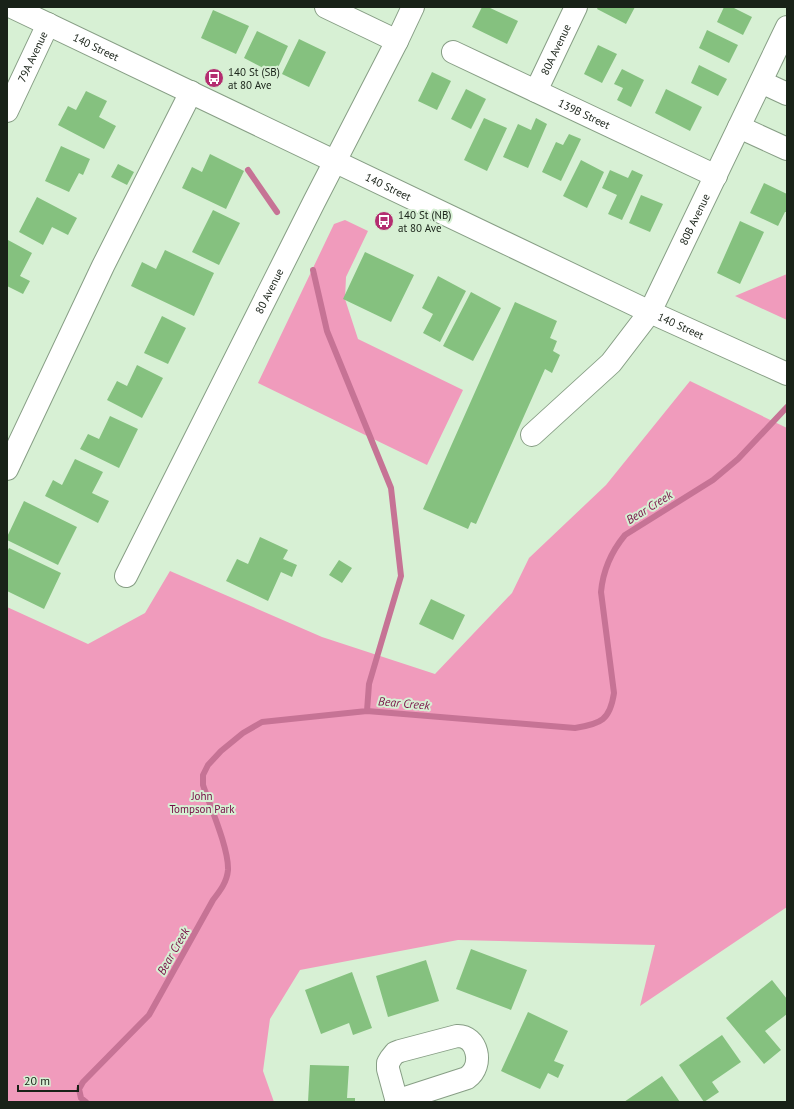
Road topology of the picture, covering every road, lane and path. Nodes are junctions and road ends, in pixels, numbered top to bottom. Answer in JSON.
{"nodes":[{"id":1,"x":12,"y":7,"type":"edge"},
{"id":2,"x":326,"y":7,"type":"edge"},
{"id":3,"x":413,"y":7,"type":"edge"},
{"id":4,"x":576,"y":7,"type":"edge"},
{"id":5,"x":48,"y":24,"type":"junction"},
{"id":6,"x":787,"y":27,"type":"edge"},
{"id":7,"x":397,"y":41,"type":"junction"},
{"id":8,"x":453,"y":52,"type":"dead end"},
{"id":9,"x":761,"y":82,"type":"junction"},
{"id":10,"x":536,"y":91,"type":"junction"},
{"id":11,"x":190,"y":92,"type":"junction"},
{"id":12,"x":787,"y":94,"type":"edge"},
{"id":13,"x":7,"y":110,"type":"edge"},
{"id":14,"x":739,"y":127,"type":"junction"},
{"id":15,"x":787,"y":149,"type":"edge"},
{"id":16,"x":335,"y":161,"type":"junction"},
{"id":17,"x":716,"y":176,"type":"junction"},
{"id":18,"x":650,"y":312,"type":"junction"},
{"id":19,"x":782,"y":372,"type":"edge"},
{"id":20,"x":532,"y":434,"type":"dead end"},
{"id":21,"x":7,"y":469,"type":"edge"},
{"id":22,"x":126,"y":576,"type":"dead end"}],
"edges":[{"from":1,"to":5,"type":"street","name":"140 Street"},
{"from":2,"to":7,"type":"street"},
{"from":3,"to":7,"type":"street","name":"80 Avenue"},
{"from":4,"to":10,"type":"street","name":"80A Avenue"},
{"from":5,"to":11,"type":"street","name":"140 Street"},
{"from":5,"to":13,"type":"street","name":"79A Avenue"},
{"from":6,"to":9,"type":"street","name":"80B Avenue"},
{"from":7,"to":16,"type":"street","name":"80 Avenue"},
{"from":8,"to":10,"type":"street","name":"139B Street"},
{"from":9,"to":12,"type":"street"},
{"from":9,"to":14,"type":"street","name":"80B Avenue"},
{"from":10,"to":17,"type":"street","name":"139B Street"},
{"from":11,"to":16,"type":"street","name":"140 Street"},
{"from":11,"to":21,"type":"street"},
{"from":14,"to":15,"type":"street"},
{"from":14,"to":17,"type":"street","name":"80B Avenue"},
{"from":16,"to":18,"type":"street","name":"140 Street"},
{"from":16,"to":22,"type":"street","name":"80 Avenue"},
{"from":17,"to":18,"type":"street","name":"80B Avenue"},
{"from":18,"to":19,"type":"street","name":"140 Street"},
{"from":18,"to":20,"type":"street","name":"80B Avenue"}]}
